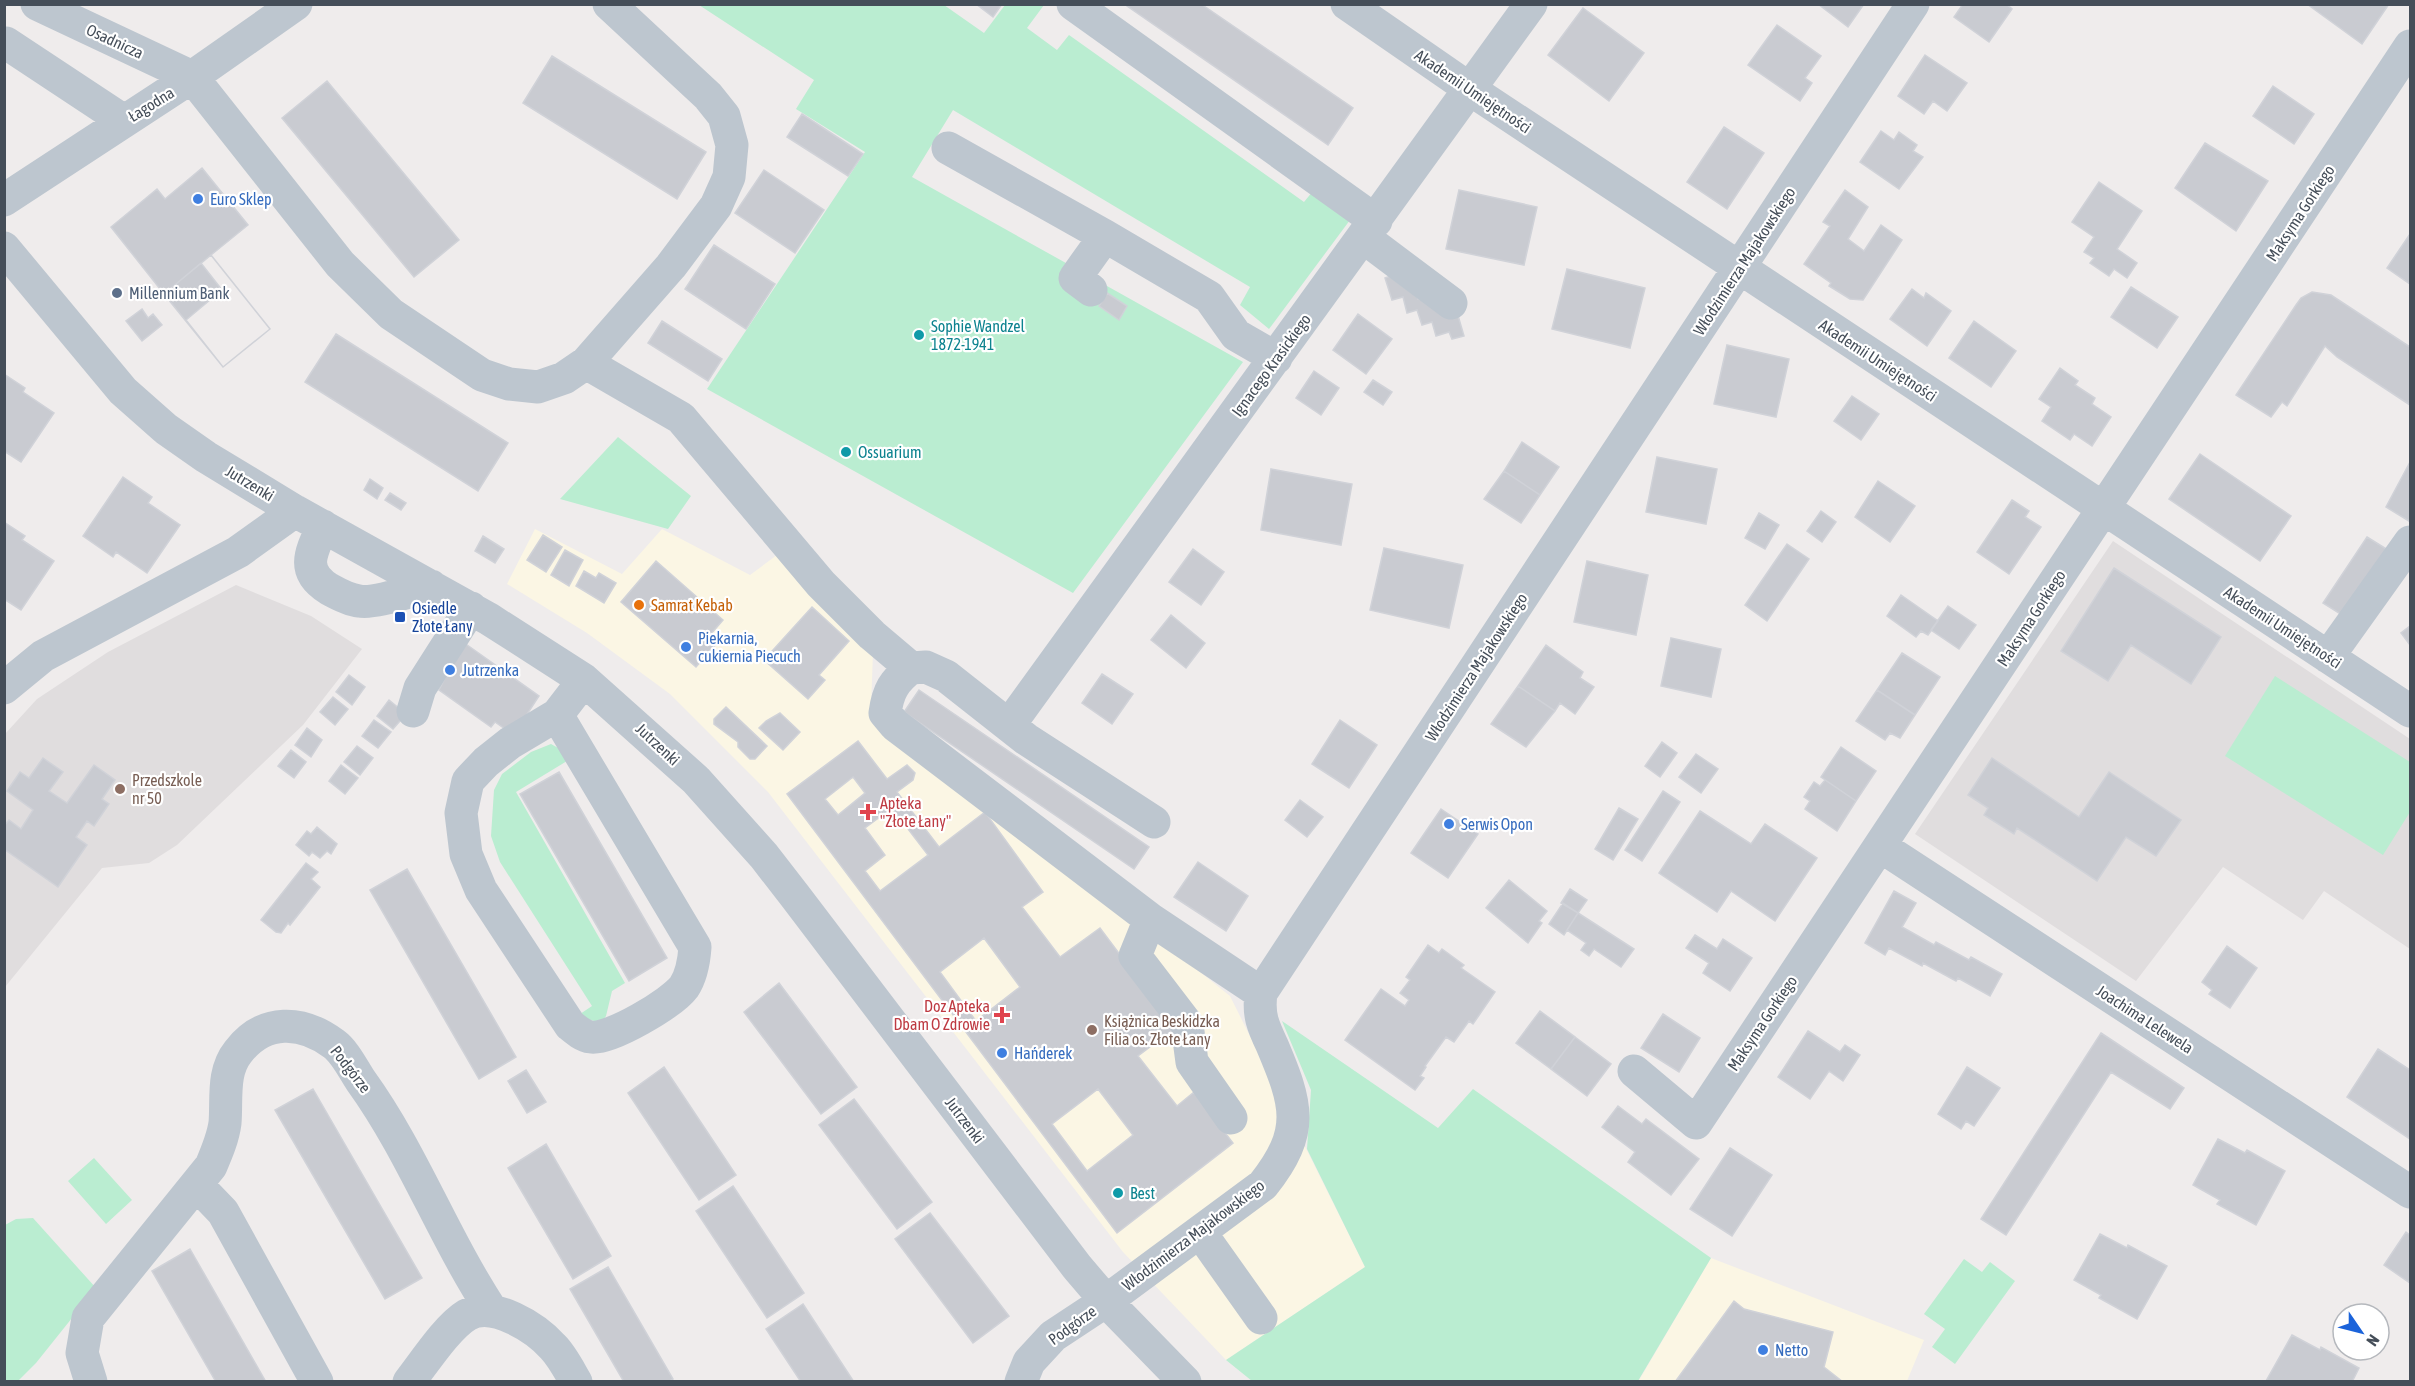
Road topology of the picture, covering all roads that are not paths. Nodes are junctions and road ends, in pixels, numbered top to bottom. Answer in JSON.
{"nodes":[{"id":1,"x":37,"y":4,"type":"edge"},
{"id":2,"x":296,"y":4,"type":"edge"},
{"id":3,"x":609,"y":4,"type":"edge"},
{"id":4,"x":1073,"y":4,"type":"edge"},
{"id":5,"x":1347,"y":4,"type":"edge"},
{"id":6,"x":1531,"y":4,"type":"edge"},
{"id":7,"x":1913,"y":4,"type":"edge"},
{"id":8,"x":6,"y":43,"type":"dead end"},
{"id":9,"x":2410,"y":46,"type":"edge"},
{"id":10,"x":192,"y":77,"type":"junction"},
{"id":11,"x":1469,"y":89,"type":"junction"},
{"id":12,"x":124,"y":121,"type":"junction"},
{"id":13,"x":948,"y":148,"type":"dead end"},
{"id":14,"x":4,"y":200,"type":"edge"},
{"id":15,"x":1370,"y":229,"type":"junction"},
{"id":16,"x":1105,"y":236,"type":"junction"},
{"id":17,"x":4,"y":248,"type":"edge"},
{"id":18,"x":1739,"y":268,"type":"junction"},
{"id":19,"x":1091,"y":290,"type":"dead end"},
{"id":20,"x":1451,"y":303,"type":"dead end"},
{"id":21,"x":1276,"y":358,"type":"junction"},
{"id":22,"x":586,"y":363,"type":"junction"},
{"id":23,"x":2103,"y":508,"type":"junction"},
{"id":24,"x":309,"y":519,"type":"junction"},
{"id":25,"x":2410,"y":542,"type":"edge"},
{"id":26,"x":431,"y":586,"type":"junction"},
{"id":27,"x":471,"y":608,"type":"junction"},
{"id":28,"x":2328,"y":657,"type":"junction"},
{"id":29,"x":911,"y":668,"type":"junction"},
{"id":30,"x":584,"y":680,"type":"junction"},
{"id":31,"x":4,"y":688,"type":"edge"},
{"id":32,"x":413,"y":711,"type":"dead end"},
{"id":33,"x":2410,"y":711,"type":"edge"},
{"id":34,"x":556,"y":715,"type":"junction"},
{"id":35,"x":1010,"y":724,"type":"junction"},
{"id":36,"x":1154,"y":822,"type":"dead end"},
{"id":37,"x":1880,"y":846,"type":"junction"},
{"id":38,"x":1150,"y":920,"type":"junction"},
{"id":39,"x":1261,"y":993,"type":"junction"},
{"id":40,"x":1634,"y":1071,"type":"dead end"},
{"id":41,"x":1231,"y":1118,"type":"dead end"},
{"id":42,"x":197,"y":1185,"type":"junction"},
{"id":43,"x":2410,"y":1192,"type":"edge"},
{"id":44,"x":1200,"y":1232,"type":"junction"},
{"id":45,"x":1106,"y":1301,"type":"junction"},
{"id":46,"x":492,"y":1311,"type":"junction"},
{"id":47,"x":1261,"y":1318,"type":"dead end"},
{"id":48,"x":91,"y":1382,"type":"edge"},
{"id":49,"x":317,"y":1382,"type":"edge"},
{"id":50,"x":409,"y":1382,"type":"edge"},
{"id":51,"x":576,"y":1382,"type":"edge"},
{"id":52,"x":1021,"y":1382,"type":"edge"},
{"id":53,"x":1185,"y":1382,"type":"edge"}],
"edges":[{"from":1,"to":10,"type":"street","name":"Osadnicza"},
{"from":2,"to":10,"type":"street","name":"Łagodna"},
{"from":3,"to":22,"type":"street"},
{"from":4,"to":15,"type":"street"},
{"from":5,"to":11,"type":"street","name":"Akademii Umiejętności"},
{"from":6,"to":11,"type":"street","name":"Ignacego Krasickiego"},
{"from":7,"to":18,"type":"street","name":"Włodzimierza Majakowskiego"},
{"from":8,"to":12,"type":"street"},
{"from":9,"to":23,"type":"street","name":"Maksyma Gorkiego"},
{"from":10,"to":12,"type":"street","name":"Łagodna"},
{"from":10,"to":22,"type":"street"},
{"from":11,"to":15,"type":"street","name":"Ignacego Krasickiego"},
{"from":11,"to":18,"type":"street","name":"Akademii Umiejętności"},
{"from":12,"to":14,"type":"street","name":"Łagodna"},
{"from":13,"to":16,"type":"street"},
{"from":15,"to":20,"type":"street"},
{"from":15,"to":21,"type":"street","name":"Ignacego Krasickiego"},
{"from":16,"to":19,"type":"street"},
{"from":16,"to":21,"type":"street"},
{"from":17,"to":24,"type":"street","name":"Jutrzenki"},
{"from":18,"to":23,"type":"street","name":"Akademii Umiejętności"},
{"from":18,"to":39,"type":"street","name":"Włodzimierza Majakowskiego"},
{"from":21,"to":35,"type":"street","name":"Ignacego Krasickiego"},
{"from":22,"to":29,"type":"street"},
{"from":23,"to":28,"type":"street","name":"Akademii Umiejętności"},
{"from":23,"to":37,"type":"street","name":"Maksyma Gorkiego"},
{"from":24,"to":26,"type":"street","name":"Jutrzenki"},
{"from":24,"to":26,"type":"street"},
{"from":24,"to":31,"type":"street"},
{"from":25,"to":28,"type":"street"},
{"from":26,"to":27,"type":"street","name":"Jutrzenki"},
{"from":27,"to":30,"type":"street","name":"Jutrzenki"},
{"from":27,"to":32,"type":"street"},
{"from":28,"to":33,"type":"street","name":"Akademii Umiejętności"},
{"from":29,"to":35,"type":"street"},
{"from":29,"to":38,"type":"street"},
{"from":30,"to":34,"type":"street"},
{"from":30,"to":45,"type":"street","name":"Jutrzenki"},
{"from":34,"to":34,"type":"street"},
{"from":35,"to":36,"type":"street"},
{"from":37,"to":40,"type":"street","name":"Maksyma Gorkiego"},
{"from":37,"to":43,"type":"street","name":"Joachima Lelewela"},
{"from":38,"to":39,"type":"street"},
{"from":38,"to":41,"type":"street"},
{"from":39,"to":44,"type":"street","name":"Włodzimierza Majakowskiego"},
{"from":42,"to":46,"type":"street","name":"Podgórze"},
{"from":42,"to":48,"type":"street","name":"Podgórze"},
{"from":42,"to":49,"type":"street"},
{"from":44,"to":45,"type":"street","name":"Włodzimierza Majakowskiego"},
{"from":44,"to":47,"type":"street"},
{"from":45,"to":52,"type":"street","name":"Podgórze"},
{"from":45,"to":53,"type":"street","name":"Jutrzenki"},
{"from":46,"to":50,"type":"street"},
{"from":46,"to":51,"type":"street"}]}
